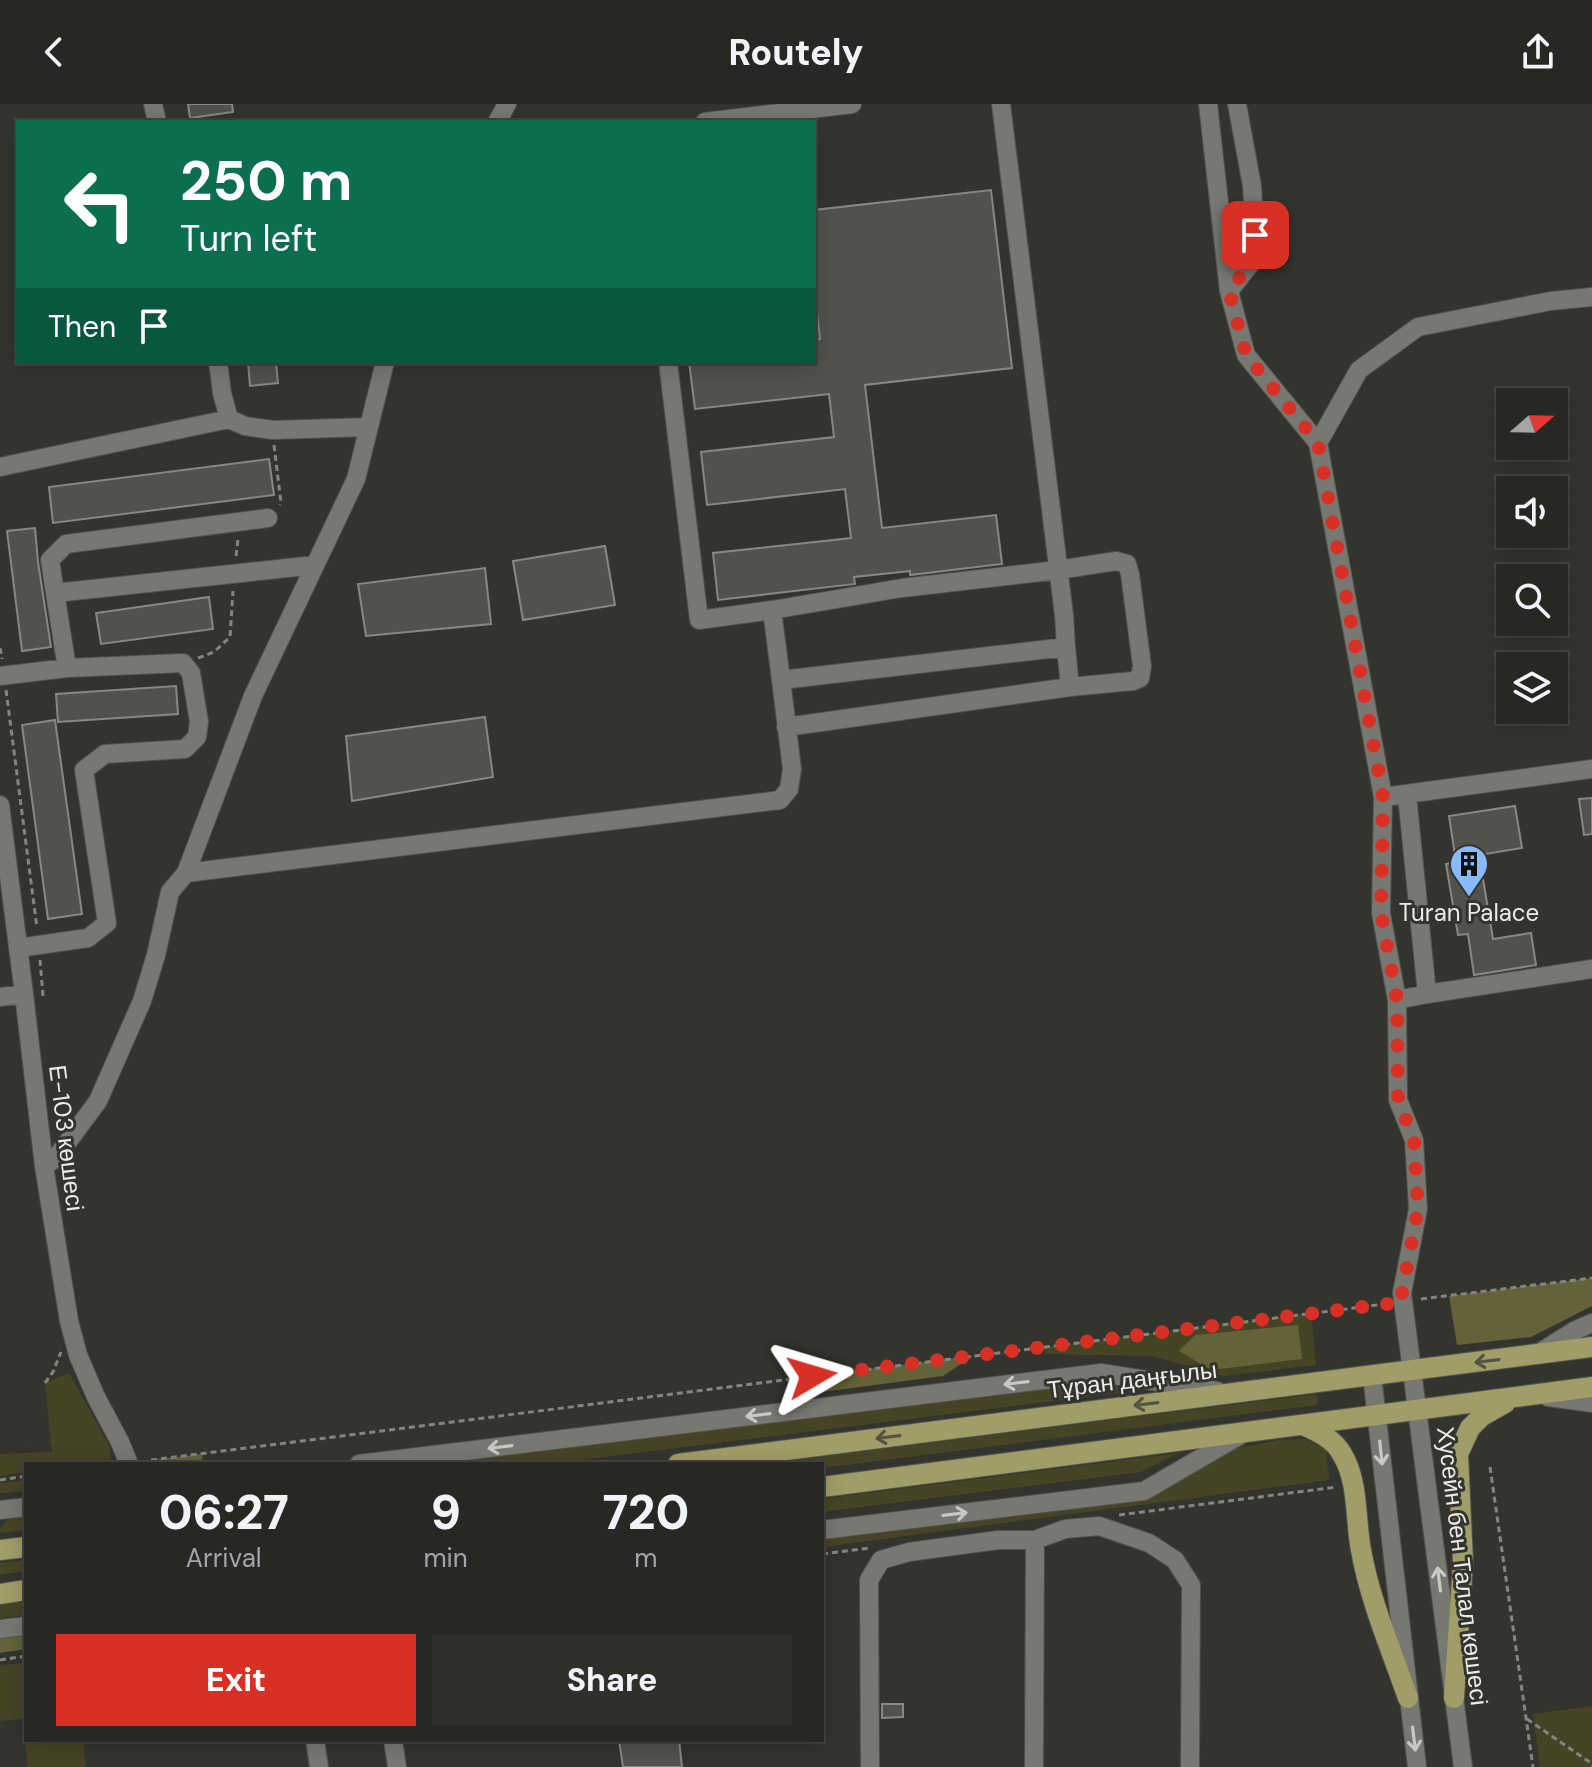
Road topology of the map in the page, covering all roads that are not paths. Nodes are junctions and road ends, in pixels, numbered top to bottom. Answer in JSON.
{"nodes":[{"id":1,"x":852,"y":104,"type":"edge"},
{"id":2,"x":1001,"y":104,"type":"edge"},
{"id":3,"x":1208,"y":104,"type":"edge"},
{"id":4,"x":1237,"y":104,"type":"edge"},
{"id":5,"x":721,"y":120,"type":"edge"},
{"id":6,"x":1229,"y":291,"type":"junction"},
{"id":7,"x":1592,"y":297,"type":"edge"},
{"id":8,"x":218,"y":364,"type":"edge"},
{"id":9,"x":385,"y":364,"type":"edge"},
{"id":10,"x":668,"y":364,"type":"edge"},
{"id":11,"x":229,"y":419,"type":"junction"},
{"id":12,"x":369,"y":427,"type":"junction"},
{"id":13,"x":1318,"y":443,"type":"junction"},
{"id":14,"x":0,"y":467,"type":"edge"},
{"id":15,"x":268,"y":518,"type":"road end"},
{"id":16,"x":315,"y":565,"type":"junction"},
{"id":17,"x":1058,"y":570,"type":"junction"},
{"id":18,"x":55,"y":593,"type":"junction"},
{"id":19,"x":772,"y":610,"type":"junction"},
{"id":20,"x":1066,"y":647,"type":"junction"},
{"id":21,"x":67,"y":668,"type":"junction"},
{"id":22,"x":0,"y":676,"type":"edge"},
{"id":23,"x":781,"y":680,"type":"junction"},
{"id":24,"x":1070,"y":687,"type":"junction"},
{"id":25,"x":786,"y":727,"type":"junction"},
{"id":26,"x":1592,"y":769,"type":"edge"},
{"id":27,"x":1407,"y":795,"type":"junction"},
{"id":28,"x":1383,"y":797,"type":"junction"},
{"id":29,"x":0,"y":805,"type":"edge"},
{"id":30,"x":186,"y":873,"type":"junction"},
{"id":31,"x":18,"y":948,"type":"junction"},
{"id":32,"x":1592,"y":969,"type":"edge"},
{"id":33,"x":24,"y":994,"type":"junction"},
{"id":34,"x":1427,"y":994,"type":"junction"},
{"id":35,"x":0,"y":997,"type":"edge"},
{"id":36,"x":1397,"y":1000,"type":"junction"},
{"id":37,"x":44,"y":1166,"type":"junction"},
{"id":38,"x":1592,"y":1323,"type":"edge"},
{"id":39,"x":1592,"y":1347,"type":"edge"},
{"id":40,"x":1537,"y":1354,"type":"junction"},
{"id":41,"x":1413,"y":1370,"type":"junction"},
{"id":42,"x":1372,"y":1375,"type":"junction"},
{"id":43,"x":1592,"y":1387,"type":"edge"},
{"id":44,"x":1232,"y":1393,"type":"junction"},
{"id":45,"x":1524,"y":1396,"type":"junction"},
{"id":46,"x":1592,"y":1403,"type":"edge"},
{"id":47,"x":1418,"y":1410,"type":"junction"},
{"id":48,"x":1377,"y":1415,"type":"junction"},
{"id":49,"x":1303,"y":1425,"type":"junction"},
{"id":50,"x":1244,"y":1432,"type":"junction"},
{"id":51,"x":128,"y":1462,"type":"edge"},
{"id":52,"x":375,"y":1462,"type":"edge"},
{"id":53,"x":694,"y":1462,"type":"edge"},
{"id":54,"x":824,"y":1487,"type":"edge"},
{"id":55,"x":13,"y":1509,"type":"edge"},
{"id":56,"x":0,"y":1523,"type":"edge"},
{"id":57,"x":824,"y":1530,"type":"edge"},
{"id":58,"x":1035,"y":1540,"type":"junction"},
{"id":59,"x":24,"y":1547,"type":"edge"},
{"id":60,"x":0,"y":1550,"type":"edge"},
{"id":61,"x":24,"y":1590,"type":"edge"},
{"id":62,"x":0,"y":1594,"type":"edge"},
{"id":63,"x":24,"y":1626,"type":"edge"},
{"id":64,"x":0,"y":1629,"type":"edge"},
{"id":65,"x":1408,"y":1698,"type":"junction"},
{"id":66,"x":1454,"y":1698,"type":"junction"},
{"id":67,"x":315,"y":1742,"type":"edge"},
{"id":68,"x":393,"y":1742,"type":"edge"},
{"id":69,"x":319,"y":1767,"type":"edge"},
{"id":70,"x":397,"y":1767,"type":"edge"},
{"id":71,"x":870,"y":1767,"type":"edge"},
{"id":72,"x":1034,"y":1767,"type":"edge"},
{"id":73,"x":1190,"y":1767,"type":"edge"},
{"id":74,"x":1417,"y":1767,"type":"edge"},
{"id":75,"x":1463,"y":1767,"type":"edge"}],
"edges":[{"from":1,"to":5,"type":"street"},
{"from":2,"to":17,"type":"street"},
{"from":3,"to":6,"type":"street"},
{"from":4,"to":6,"type":"street"},
{"from":6,"to":13,"type":"street"},
{"from":7,"to":13,"type":"street"},
{"from":8,"to":11,"type":"street"},
{"from":9,"to":12,"type":"street"},
{"from":10,"to":19,"type":"street"},
{"from":11,"to":12,"type":"street"},
{"from":11,"to":14,"type":"street"},
{"from":12,"to":16,"type":"street"},
{"from":13,"to":28,"type":"street","name":"Хусейн бен Талал көшесі"},
{"from":15,"to":18,"type":"street"},
{"from":16,"to":18,"type":"street"},
{"from":16,"to":30,"type":"street"},
{"from":17,"to":19,"type":"street"},
{"from":17,"to":20,"type":"street"},
{"from":17,"to":24,"type":"street"},
{"from":18,"to":21,"type":"street"},
{"from":19,"to":23,"type":"street"},
{"from":20,"to":23,"type":"street"},
{"from":20,"to":24,"type":"street"},
{"from":21,"to":22,"type":"street"},
{"from":21,"to":31,"type":"street"},
{"from":23,"to":25,"type":"street"},
{"from":24,"to":25,"type":"street"},
{"from":25,"to":30,"type":"street"},
{"from":26,"to":27,"type":"street"},
{"from":27,"to":28,"type":"street"},
{"from":27,"to":34,"type":"street"},
{"from":28,"to":36,"type":"street","name":"Хусейн бен Талал көшесі"},
{"from":29,"to":31,"type":"street","name":"Е-103 көшесі"},
{"from":30,"to":37,"type":"street"},
{"from":31,"to":33,"type":"street","name":"Е-103 көшесі"},
{"from":32,"to":34,"type":"street"},
{"from":33,"to":35,"type":"street"},
{"from":33,"to":37,"type":"street","name":"Е-103 көшесі"},
{"from":34,"to":36,"type":"street"},
{"from":36,"to":41,"type":"street","name":"Хусейн бен Талал көшесі"},
{"from":37,"to":51,"type":"street","name":"Е-103 көшесі"},
{"from":38,"to":40,"type":"street"},
{"from":39,"to":40,"type":"main road","name":"Тұран даңғылы"},
{"from":40,"to":41,"type":"main road","name":"Тұран даңғылы","one_way":true},
{"from":41,"to":42,"type":"main road","name":"Тұран даңғылы"},
{"from":41,"to":47,"type":"street","name":"Хусейн бен Талал көшесі"},
{"from":42,"to":44,"type":"main road","name":"Тұран даңғылы"},
{"from":42,"to":48,"type":"street"},
{"from":43,"to":45,"type":"main road"},
{"from":44,"to":52,"type":"street","one_way":true},
{"from":44,"to":53,"type":"main road","name":"Тұран даңғылы","one_way":true},
{"from":45,"to":46,"type":"street"},
{"from":45,"to":47,"type":"main road"},
{"from":45,"to":66,"type":"main road"},
{"from":47,"to":48,"type":"main road"},
{"from":66,"to":47,"type":"street","name":"Хусейн бен Талал көшесі","one_way":true},
{"from":48,"to":49,"type":"main road"},
{"from":48,"to":65,"type":"street","one_way":true},
{"from":49,"to":50,"type":"main road"},
{"from":49,"to":65,"type":"main road"},
{"from":50,"to":54,"type":"main road"},
{"from":57,"to":50,"type":"street","one_way":true},
{"from":55,"to":56,"type":"street"},
{"from":58,"to":71,"type":"street"},
{"from":58,"to":72,"type":"street"},
{"from":58,"to":73,"type":"street"},
{"from":59,"to":60,"type":"main road"},
{"from":61,"to":62,"type":"main road"},
{"from":63,"to":64,"type":"street"},
{"from":65,"to":74,"type":"street","one_way":true},
{"from":66,"to":75,"type":"street","name":"Хусейн бен Талал көшесі"},
{"from":67,"to":69,"type":"street"},
{"from":68,"to":70,"type":"street"}]}
